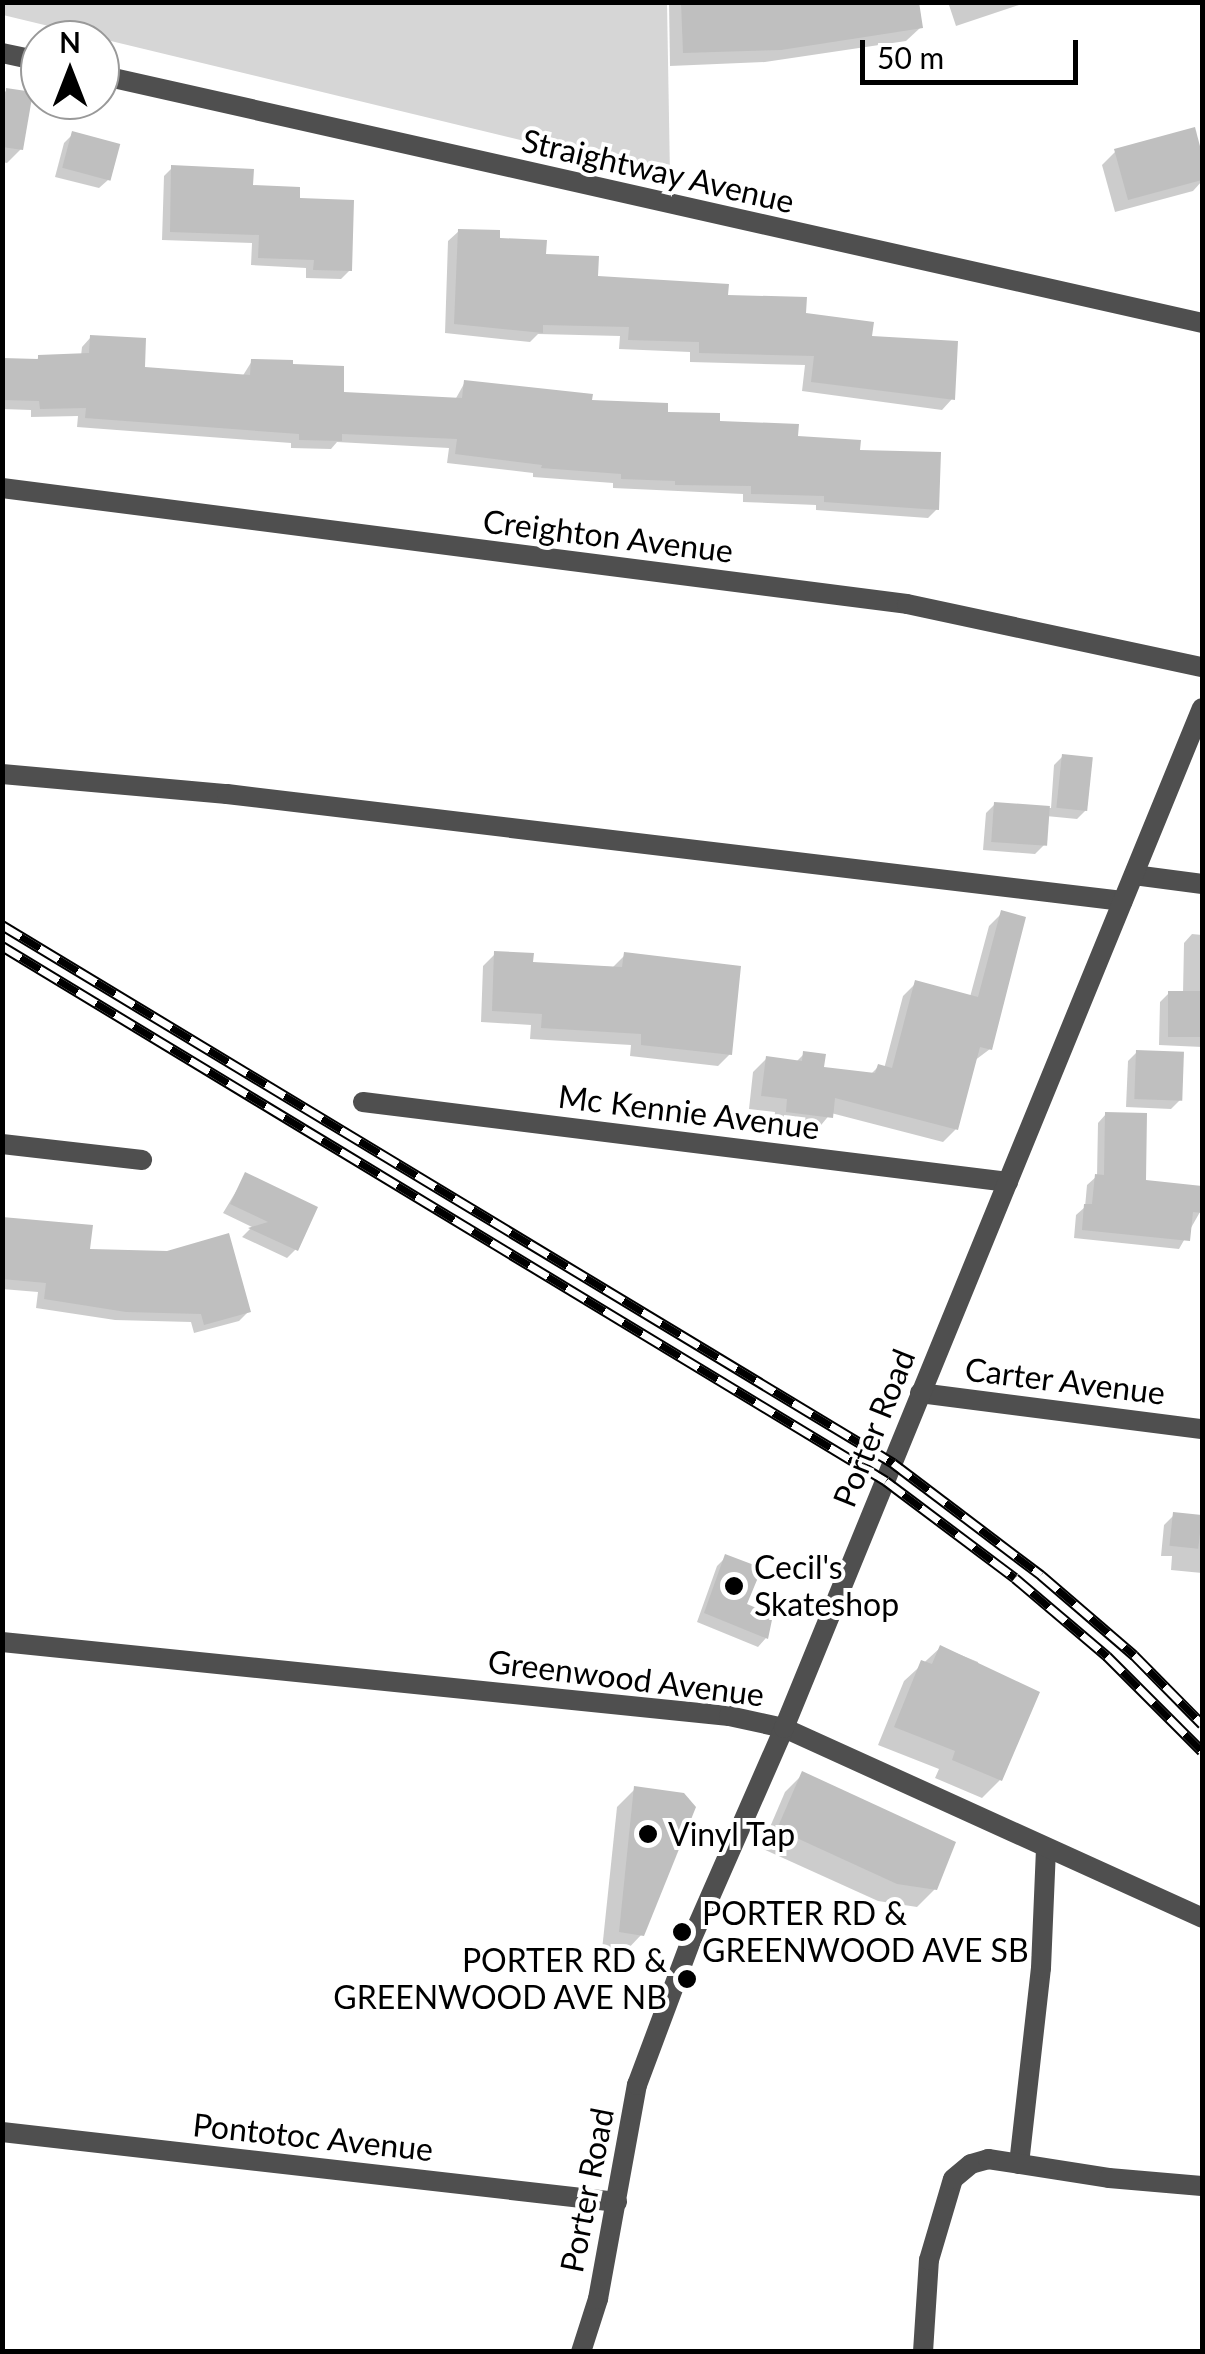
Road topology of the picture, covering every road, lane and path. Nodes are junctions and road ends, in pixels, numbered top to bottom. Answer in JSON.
{"nodes":[{"id":1,"x":120,"y":80,"type":"edge"},
{"id":2,"x":1202,"y":323,"type":"edge"},
{"id":3,"x":2,"y":488,"type":"edge"},
{"id":4,"x":1202,"y":667,"type":"edge"},
{"id":5,"x":1202,"y":708,"type":"edge"},
{"id":6,"x":2,"y":774,"type":"edge"},
{"id":7,"x":1134,"y":875,"type":"junction"},
{"id":8,"x":1202,"y":884,"type":"edge"},
{"id":9,"x":1123,"y":902,"type":"junction"},
{"id":10,"x":363,"y":1102,"type":"dead end"},
{"id":11,"x":2,"y":1144,"type":"edge"},
{"id":12,"x":142,"y":1160,"type":"dead end"},
{"id":13,"x":1008,"y":1182,"type":"junction"},
{"id":14,"x":920,"y":1393,"type":"junction"},
{"id":15,"x":1202,"y":1428,"type":"edge"},
{"id":16,"x":2,"y":1642,"type":"edge"},
{"id":17,"x":784,"y":1728,"type":"junction"},
{"id":18,"x":1046,"y":1850,"type":"junction"},
{"id":19,"x":1202,"y":1918,"type":"edge"},
{"id":20,"x":2,"y":2132,"type":"edge"},
{"id":21,"x":1018,"y":2164,"type":"junction"},
{"id":22,"x":1202,"y":2186,"type":"edge"},
{"id":23,"x":617,"y":2202,"type":"junction"},
{"id":24,"x":580,"y":2352,"type":"edge"},
{"id":25,"x":922,"y":2352,"type":"edge"}],
"edges":[{"from":1,"to":2,"type":"street","name":"Straightway Avenue"},
{"from":3,"to":4,"type":"street","name":"Creighton Avenue"},
{"from":5,"to":7,"type":"street","name":"Porter Road"},
{"from":6,"to":9,"type":"street"},
{"from":7,"to":8,"type":"street"},
{"from":7,"to":9,"type":"street","name":"Porter Road"},
{"from":9,"to":13,"type":"street","name":"Porter Road"},
{"from":10,"to":13,"type":"street","name":"Mc Kennie Avenue"},
{"from":11,"to":12,"type":"street"},
{"from":13,"to":14,"type":"street","name":"Porter Road"},
{"from":14,"to":15,"type":"street","name":"Carter Avenue"},
{"from":14,"to":17,"type":"street","name":"Porter Road"},
{"from":16,"to":17,"type":"street","name":"Greenwood Avenue"},
{"from":17,"to":18,"type":"street","name":"Greenwood Avenue"},
{"from":17,"to":23,"type":"street","name":"Porter Road"},
{"from":18,"to":19,"type":"street","name":"Greenwood Avenue"},
{"from":18,"to":21,"type":"street"},
{"from":20,"to":23,"type":"street","name":"Pontotoc Avenue"},
{"from":21,"to":22,"type":"street"},
{"from":21,"to":25,"type":"street"},
{"from":23,"to":24,"type":"street","name":"Porter Road"}]}
